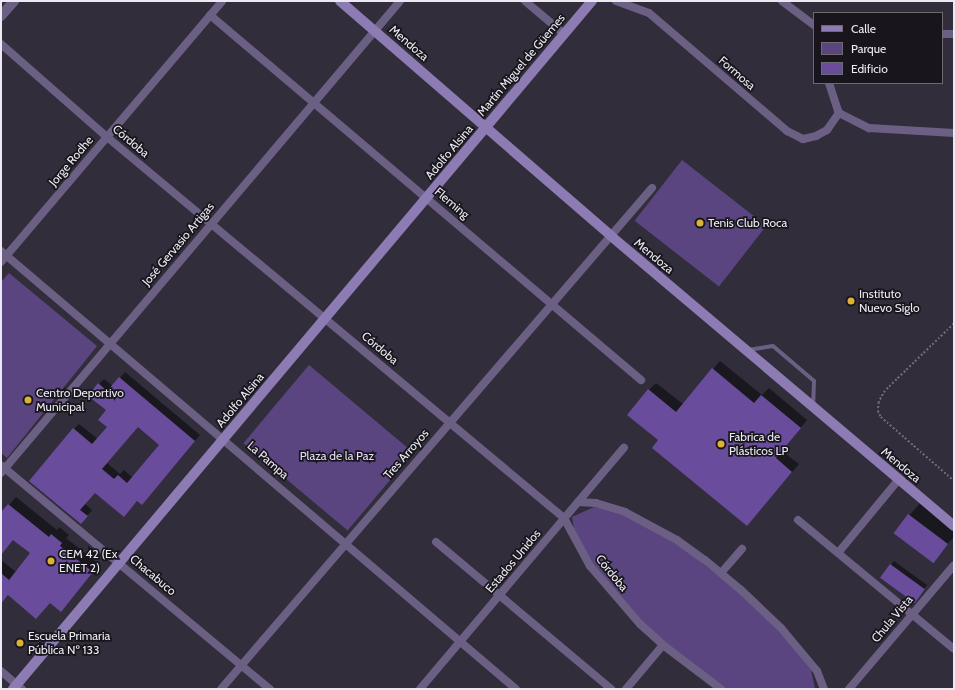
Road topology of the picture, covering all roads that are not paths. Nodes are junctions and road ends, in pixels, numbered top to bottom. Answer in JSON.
{"nodes":[{"id":1,"x":14,"y":1,"type":"edge"},
{"id":2,"x":222,"y":1,"type":"edge"},
{"id":3,"x":340,"y":1,"type":"edge"},
{"id":4,"x":400,"y":1,"type":"edge"},
{"id":5,"x":525,"y":1,"type":"edge"},
{"id":6,"x":592,"y":1,"type":"edge"},
{"id":7,"x":616,"y":1,"type":"edge"},
{"id":8,"x":782,"y":1,"type":"edge"},
{"id":9,"x":210,"y":15,"type":"junction"},
{"id":10,"x":1,"y":16,"type":"edge"},
{"id":11,"x":813,"y":24,"type":"edge"},
{"id":12,"x":375,"y":31,"type":"junction"},
{"id":13,"x":564,"y":34,"type":"junction"},
{"id":14,"x":943,"y":34,"type":"edge"},
{"id":15,"x":954,"y":34,"type":"edge"},
{"id":16,"x":1,"y":44,"type":"edge"},
{"id":17,"x":829,"y":84,"type":"edge"},
{"id":18,"x":313,"y":102,"type":"junction"},
{"id":19,"x":839,"y":113,"type":"junction"},
{"id":20,"x":486,"y":128,"type":"junction"},
{"id":21,"x":954,"y":133,"type":"edge"},
{"id":22,"x":107,"y":137,"type":"junction"},
{"id":23,"x":652,"y":188,"type":"dead end"},
{"id":24,"x":427,"y":198,"type":"junction"},
{"id":25,"x":211,"y":223,"type":"junction"},
{"id":26,"x":611,"y":236,"type":"junction"},
{"id":27,"x":4,"y":253,"type":"edge"},
{"id":28,"x":1,"y":262,"type":"edge"},
{"id":29,"x":552,"y":305,"type":"junction"},
{"id":30,"x":326,"y":318,"type":"junction"},
{"id":31,"x":110,"y":343,"type":"junction"},
{"id":32,"x":746,"y":351,"type":"junction"},
{"id":33,"x":641,"y":380,"type":"dead end"},
{"id":34,"x":813,"y":408,"type":"junction"},
{"id":35,"x":449,"y":422,"type":"junction"},
{"id":36,"x":225,"y":438,"type":"junction"},
{"id":37,"x":624,"y":448,"type":"dead end"},
{"id":38,"x":2,"y":469,"type":"edge"},
{"id":39,"x":899,"y":479,"type":"junction"},
{"id":40,"x":578,"y":502,"type":"junction"},
{"id":41,"x":564,"y":518,"type":"junction"},
{"id":42,"x":798,"y":520,"type":"dead end"},
{"id":43,"x":954,"y":526,"type":"edge"},
{"id":44,"x":346,"y":542,"type":"junction"},
{"id":45,"x":436,"y":542,"type":"dead end"},
{"id":46,"x":742,"y":548,"type":"dead end"},
{"id":47,"x":838,"y":553,"type":"junction"},
{"id":48,"x":119,"y":563,"type":"junction"},
{"id":49,"x":954,"y":565,"type":"edge"},
{"id":50,"x":721,"y":573,"type":"junction"},
{"id":51,"x":499,"y":595,"type":"junction"},
{"id":52,"x":912,"y":614,"type":"junction"},
{"id":53,"x":460,"y":642,"type":"junction"},
{"id":54,"x":663,"y":645,"type":"junction"},
{"id":55,"x":954,"y":649,"type":"edge"},
{"id":56,"x":242,"y":665,"type":"junction"},
{"id":57,"x":1,"y":671,"type":"edge"},
{"id":58,"x":17,"y":688,"type":"edge"},
{"id":59,"x":221,"y":689,"type":"edge"},
{"id":60,"x":270,"y":689,"type":"edge"},
{"id":61,"x":420,"y":689,"type":"edge"},
{"id":62,"x":516,"y":689,"type":"edge"},
{"id":63,"x":611,"y":689,"type":"edge"},
{"id":64,"x":626,"y":689,"type":"edge"},
{"id":65,"x":721,"y":689,"type":"edge"},
{"id":66,"x":824,"y":689,"type":"edge"},
{"id":67,"x":849,"y":689,"type":"edge"}],
"edges":[{"from":1,"to":10,"type":"street"},
{"from":2,"to":9,"type":"street","name":"Jorge Rodhe"},
{"from":3,"to":12,"type":"main road","name":"Mendoza"},
{"from":4,"to":12,"type":"street","name":"José Gervasio Artigas"},
{"from":5,"to":13,"type":"street"},
{"from":6,"to":13,"type":"main road","name":"Martín Miguel de Güemes"},
{"from":7,"to":19,"type":"street","name":"Formosa"},
{"from":8,"to":11,"type":"street"},
{"from":9,"to":18,"type":"street","name":"Fleming"},
{"from":9,"to":22,"type":"street","name":"Jorge Rodhe"},
{"from":12,"to":18,"type":"street","name":"José Gervasio Artigas"},
{"from":12,"to":20,"type":"main road","name":"Mendoza"},
{"from":13,"to":20,"type":"main road","name":"Martín Miguel de Güemes"},
{"from":14,"to":15,"type":"street"},
{"from":16,"to":22,"type":"street","name":"Córdoba"},
{"from":17,"to":19,"type":"street"},
{"from":18,"to":24,"type":"street","name":"Fleming"},
{"from":18,"to":25,"type":"street","name":"José Gervasio Artigas"},
{"from":19,"to":21,"type":"street"},
{"from":20,"to":24,"type":"main road","name":"Adolfo Alsina"},
{"from":20,"to":26,"type":"main road","name":"Mendoza"},
{"from":22,"to":25,"type":"street","name":"Córdoba"},
{"from":22,"to":27,"type":"street","name":"Jorge Rodhe"},
{"from":23,"to":26,"type":"street","name":"Tres Arroyos"},
{"from":24,"to":29,"type":"street","name":"Fleming"},
{"from":24,"to":30,"type":"main road","name":"Adolfo Alsina"},
{"from":25,"to":30,"type":"street","name":"Córdoba"},
{"from":25,"to":31,"type":"street","name":"José Gervasio Artigas"},
{"from":26,"to":29,"type":"street","name":"Tres Arroyos"},
{"from":26,"to":32,"type":"main road","name":"Mendoza"},
{"from":27,"to":28,"type":"street","name":"Jorge Rodhe"},
{"from":27,"to":31,"type":"street","name":"La Pampa"},
{"from":29,"to":33,"type":"street","name":"Fleming"},
{"from":29,"to":35,"type":"street","name":"Tres Arroyos"},
{"from":30,"to":35,"type":"street","name":"Córdoba"},
{"from":30,"to":36,"type":"main road","name":"Adolfo Alsina"},
{"from":31,"to":36,"type":"street","name":"La Pampa"},
{"from":31,"to":38,"type":"street","name":"José Gervasio Artigas"},
{"from":32,"to":34,"type":"main road","name":"Mendoza"},
{"from":32,"to":34,"type":"lane"},
{"from":34,"to":39,"type":"main road","name":"Mendoza"},
{"from":35,"to":41,"type":"street","name":"Córdoba"},
{"from":35,"to":44,"type":"street","name":"Tres Arroyos"},
{"from":36,"to":44,"type":"street","name":"La Pampa"},
{"from":36,"to":48,"type":"main road","name":"Adolfo Alsina"},
{"from":37,"to":40,"type":"street","name":"Estados Unidos"},
{"from":38,"to":48,"type":"street","name":"Chacabuco"},
{"from":39,"to":43,"type":"main road","name":"Mendoza"},
{"from":39,"to":47,"type":"street"},
{"from":40,"to":41,"type":"street","name":"Estados Unidos"},
{"from":40,"to":50,"type":"street"},
{"from":41,"to":51,"type":"street","name":"Estados Unidos"},
{"from":41,"to":54,"type":"street","name":"Córdoba"},
{"from":42,"to":47,"type":"street"},
{"from":44,"to":53,"type":"street","name":"La Pampa"},
{"from":44,"to":56,"type":"street","name":"Tres Arroyos"},
{"from":45,"to":51,"type":"street"},
{"from":46,"to":50,"type":"street"},
{"from":47,"to":52,"type":"street"},
{"from":48,"to":56,"type":"street","name":"Chacabuco"},
{"from":48,"to":58,"type":"main road","name":"Adolfo Alsina"},
{"from":49,"to":52,"type":"street","name":"Chula Vista"},
{"from":50,"to":66,"type":"street"},
{"from":51,"to":53,"type":"street","name":"Estados Unidos"},
{"from":51,"to":63,"type":"street"},
{"from":52,"to":55,"type":"street"},
{"from":52,"to":67,"type":"street","name":"Chula Vista"},
{"from":53,"to":61,"type":"street","name":"Estados Unidos"},
{"from":53,"to":62,"type":"street","name":"La Pampa"},
{"from":54,"to":64,"type":"street"},
{"from":54,"to":65,"type":"street","name":"Córdoba"},
{"from":56,"to":59,"type":"street","name":"Tres Arroyos"},
{"from":56,"to":60,"type":"street","name":"Chacabuco"},
{"from":57,"to":58,"type":"street"}]}
